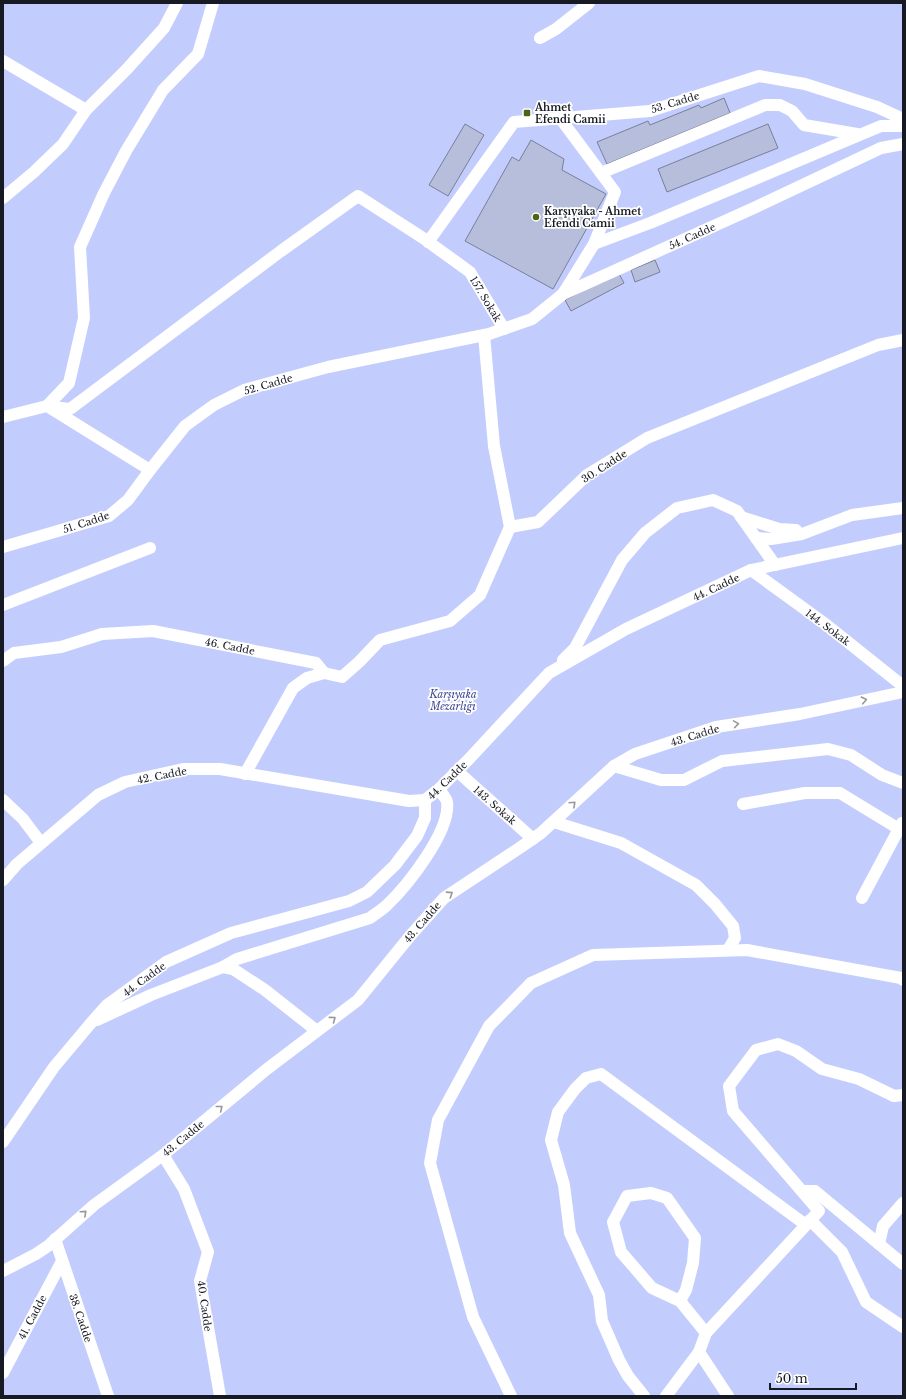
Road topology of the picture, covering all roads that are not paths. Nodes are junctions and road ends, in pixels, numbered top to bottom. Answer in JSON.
{"nodes":[{"id":1,"x":176,"y":3,"type":"edge"},
{"id":2,"x":212,"y":3,"type":"edge"},
{"id":3,"x":589,"y":3,"type":"edge"},
{"id":4,"x":540,"y":38,"type":"dead end"},
{"id":5,"x":3,"y":61,"type":"edge"},
{"id":6,"x":86,"y":110,"type":"junction"},
{"id":7,"x":560,"y":118,"type":"junction"},
{"id":8,"x":903,"y":119,"type":"edge"},
{"id":9,"x":903,"y":126,"type":"edge"},
{"id":10,"x":858,"y":134,"type":"junction"},
{"id":11,"x":903,"y":144,"type":"edge"},
{"id":12,"x":601,"y":173,"type":"junction"},
{"id":13,"x":3,"y":198,"type":"edge"},
{"id":14,"x":428,"y":242,"type":"junction"},
{"id":15,"x":594,"y":244,"type":"junction"},
{"id":16,"x":563,"y":294,"type":"junction"},
{"id":17,"x":504,"y":329,"type":"junction"},
{"id":18,"x":484,"y":335,"type":"junction"},
{"id":19,"x":903,"y":340,"type":"edge"},
{"id":20,"x":47,"y":406,"type":"junction"},
{"id":21,"x":3,"y":417,"type":"edge"},
{"id":22,"x":150,"y":470,"type":"junction"},
{"id":23,"x":903,"y":508,"type":"edge"},
{"id":24,"x":741,"y":517,"type":"junction"},
{"id":25,"x":510,"y":528,"type":"junction"},
{"id":26,"x":809,"y":532,"type":"junction"},
{"id":27,"x":756,"y":538,"type":"junction"},
{"id":28,"x":903,"y":538,"type":"edge"},
{"id":29,"x":3,"y":547,"type":"edge"},
{"id":30,"x":150,"y":548,"type":"dead end"},
{"id":31,"x":775,"y":565,"type":"junction"},
{"id":32,"x":751,"y":570,"type":"junction"},
{"id":33,"x":3,"y":605,"type":"edge"},
{"id":34,"x":3,"y":661,"type":"edge"},
{"id":35,"x":324,"y":673,"type":"junction"},
{"id":36,"x":549,"y":674,"type":"junction"},
{"id":37,"x":903,"y":686,"type":"edge"},
{"id":38,"x":903,"y":692,"type":"edge"},
{"id":39,"x":614,"y":766,"type":"junction"},
{"id":40,"x":457,"y":771,"type":"junction"},
{"id":41,"x":245,"y":774,"type":"junction"},
{"id":42,"x":903,"y":783,"type":"edge"},
{"id":43,"x":439,"y":789,"type":"junction"},
{"id":44,"x":3,"y":800,"type":"edge"},
{"id":45,"x":425,"y":800,"type":"junction"},
{"id":46,"x":743,"y":804,"type":"dead end"},
{"id":47,"x":554,"y":822,"type":"junction"},
{"id":48,"x":901,"y":825,"type":"edge"},
{"id":49,"x":533,"y":839,"type":"junction"},
{"id":50,"x":41,"y":843,"type":"junction"},
{"id":51,"x":3,"y":880,"type":"edge"},
{"id":52,"x":862,"y":898,"type":"dead end"},
{"id":53,"x":728,"y":950,"type":"junction"},
{"id":54,"x":223,"y":967,"type":"junction"},
{"id":55,"x":903,"y":980,"type":"edge"},
{"id":56,"x":90,"y":1023,"type":"junction"},
{"id":57,"x":317,"y":1031,"type":"junction"},
{"id":58,"x":903,"y":1095,"type":"edge"},
{"id":59,"x":3,"y":1142,"type":"edge"},
{"id":60,"x":163,"y":1155,"type":"junction"},
{"id":61,"x":802,"y":1191,"type":"junction"},
{"id":62,"x":903,"y":1203,"type":"edge"},
{"id":63,"x":808,"y":1222,"type":"junction"},
{"id":64,"x":55,"y":1239,"type":"junction"},
{"id":65,"x":879,"y":1244,"type":"junction"},
{"id":66,"x":62,"y":1261,"type":"junction"},
{"id":67,"x":903,"y":1264,"type":"edge"},
{"id":68,"x":3,"y":1271,"type":"edge"},
{"id":69,"x":680,"y":1301,"type":"junction"},
{"id":70,"x":903,"y":1328,"type":"edge"},
{"id":71,"x":706,"y":1333,"type":"junction"},
{"id":72,"x":699,"y":1352,"type":"junction"},
{"id":73,"x":3,"y":1373,"type":"edge"},
{"id":74,"x":108,"y":1396,"type":"edge"},
{"id":75,"x":220,"y":1396,"type":"edge"},
{"id":76,"x":511,"y":1396,"type":"edge"},
{"id":77,"x":644,"y":1396,"type":"edge"},
{"id":78,"x":666,"y":1396,"type":"edge"},
{"id":79,"x":728,"y":1396,"type":"edge"}],
"edges":[{"from":1,"to":6,"type":"lane"},
{"from":2,"to":20,"type":"lane"},
{"from":3,"to":4,"type":"lane"},
{"from":5,"to":6,"type":"lane"},
{"from":6,"to":13,"type":"lane"},
{"from":7,"to":8,"type":"lane","name":"53. Cadde"},
{"from":7,"to":12,"type":"lane"},
{"from":7,"to":14,"type":"lane","name":"53. Cadde"},
{"from":9,"to":10,"type":"lane"},
{"from":10,"to":12,"type":"lane"},
{"from":10,"to":15,"type":"lane"},
{"from":11,"to":16,"type":"lane","name":"54. Cadde"},
{"from":12,"to":15,"type":"lane"},
{"from":14,"to":17,"type":"lane","name":"157. Sokak"},
{"from":14,"to":20,"type":"lane"},
{"from":15,"to":16,"type":"lane"},
{"from":16,"to":17,"type":"lane","name":"54. Cadde"},
{"from":17,"to":18,"type":"lane","name":"54. Cadde"},
{"from":18,"to":22,"type":"lane","name":"52. Cadde"},
{"from":18,"to":25,"type":"lane"},
{"from":19,"to":25,"type":"lane","name":"30. Cadde"},
{"from":20,"to":21,"type":"lane"},
{"from":20,"to":22,"type":"lane"},
{"from":22,"to":29,"type":"lane","name":"51. Cadde"},
{"from":23,"to":26,"type":"lane"},
{"from":24,"to":26,"type":"lane"},
{"from":24,"to":27,"type":"lane"},
{"from":24,"to":36,"type":"lane"},
{"from":25,"to":35,"type":"lane"},
{"from":26,"to":27,"type":"lane"},
{"from":27,"to":31,"type":"lane"},
{"from":28,"to":31,"type":"lane","name":"44. Cadde"},
{"from":30,"to":33,"type":"lane"},
{"from":31,"to":32,"type":"lane","name":"44. Cadde"},
{"from":32,"to":36,"type":"lane","name":"44. Cadde"},
{"from":32,"to":37,"type":"lane","name":"144. Sokak"},
{"from":34,"to":35,"type":"lane","name":"46. Cadde"},
{"from":35,"to":41,"type":"lane"},
{"from":36,"to":40,"type":"lane","name":"44. Cadde"},
{"from":39,"to":38,"type":"lane","name":"43. Cadde","one_way":true},
{"from":39,"to":42,"type":"lane"},
{"from":47,"to":39,"type":"lane","name":"43. Cadde","one_way":true},
{"from":40,"to":43,"type":"lane","name":"44. Cadde"},
{"from":40,"to":49,"type":"lane","name":"143. Sokak"},
{"from":41,"to":45,"type":"lane","name":"42. Cadde"},
{"from":41,"to":50,"type":"lane","name":"42. Cadde"},
{"from":43,"to":45,"type":"lane","name":"44. Cadde"},
{"from":43,"to":54,"type":"lane"},
{"from":44,"to":50,"type":"lane"},
{"from":45,"to":56,"type":"lane","name":"44. Cadde"},
{"from":46,"to":48,"type":"lane"},
{"from":47,"to":49,"type":"lane","name":"43. Cadde"},
{"from":47,"to":53,"type":"lane"},
{"from":48,"to":52,"type":"lane"},
{"from":57,"to":49,"type":"lane","name":"43. Cadde","one_way":true},
{"from":50,"to":51,"type":"lane","name":"42. Cadde"},
{"from":53,"to":55,"type":"lane"},
{"from":53,"to":76,"type":"lane"},
{"from":54,"to":56,"type":"lane"},
{"from":54,"to":57,"type":"lane"},
{"from":56,"to":59,"type":"lane","name":"44. Cadde"},
{"from":60,"to":57,"type":"lane","name":"43. Cadde","one_way":true},
{"from":58,"to":61,"type":"lane"},
{"from":64,"to":60,"type":"lane","name":"43. Cadde","one_way":true},
{"from":60,"to":75,"type":"lane","name":"40. Cadde"},
{"from":61,"to":63,"type":"lane"},
{"from":61,"to":65,"type":"lane"},
{"from":62,"to":65,"type":"lane"},
{"from":63,"to":70,"type":"lane"},
{"from":63,"to":71,"type":"lane"},
{"from":63,"to":77,"type":"lane"},
{"from":64,"to":66,"type":"lane","name":"38. Cadde"},
{"from":64,"to":68,"type":"lane","name":"43. Cadde"},
{"from":65,"to":67,"type":"lane"},
{"from":66,"to":73,"type":"lane","name":"41. Cadde"},
{"from":66,"to":74,"type":"lane","name":"38. Cadde"},
{"from":69,"to":69,"type":"lane"},
{"from":69,"to":71,"type":"lane"},
{"from":71,"to":72,"type":"lane"},
{"from":72,"to":78,"type":"lane"},
{"from":72,"to":79,"type":"lane"}]}
